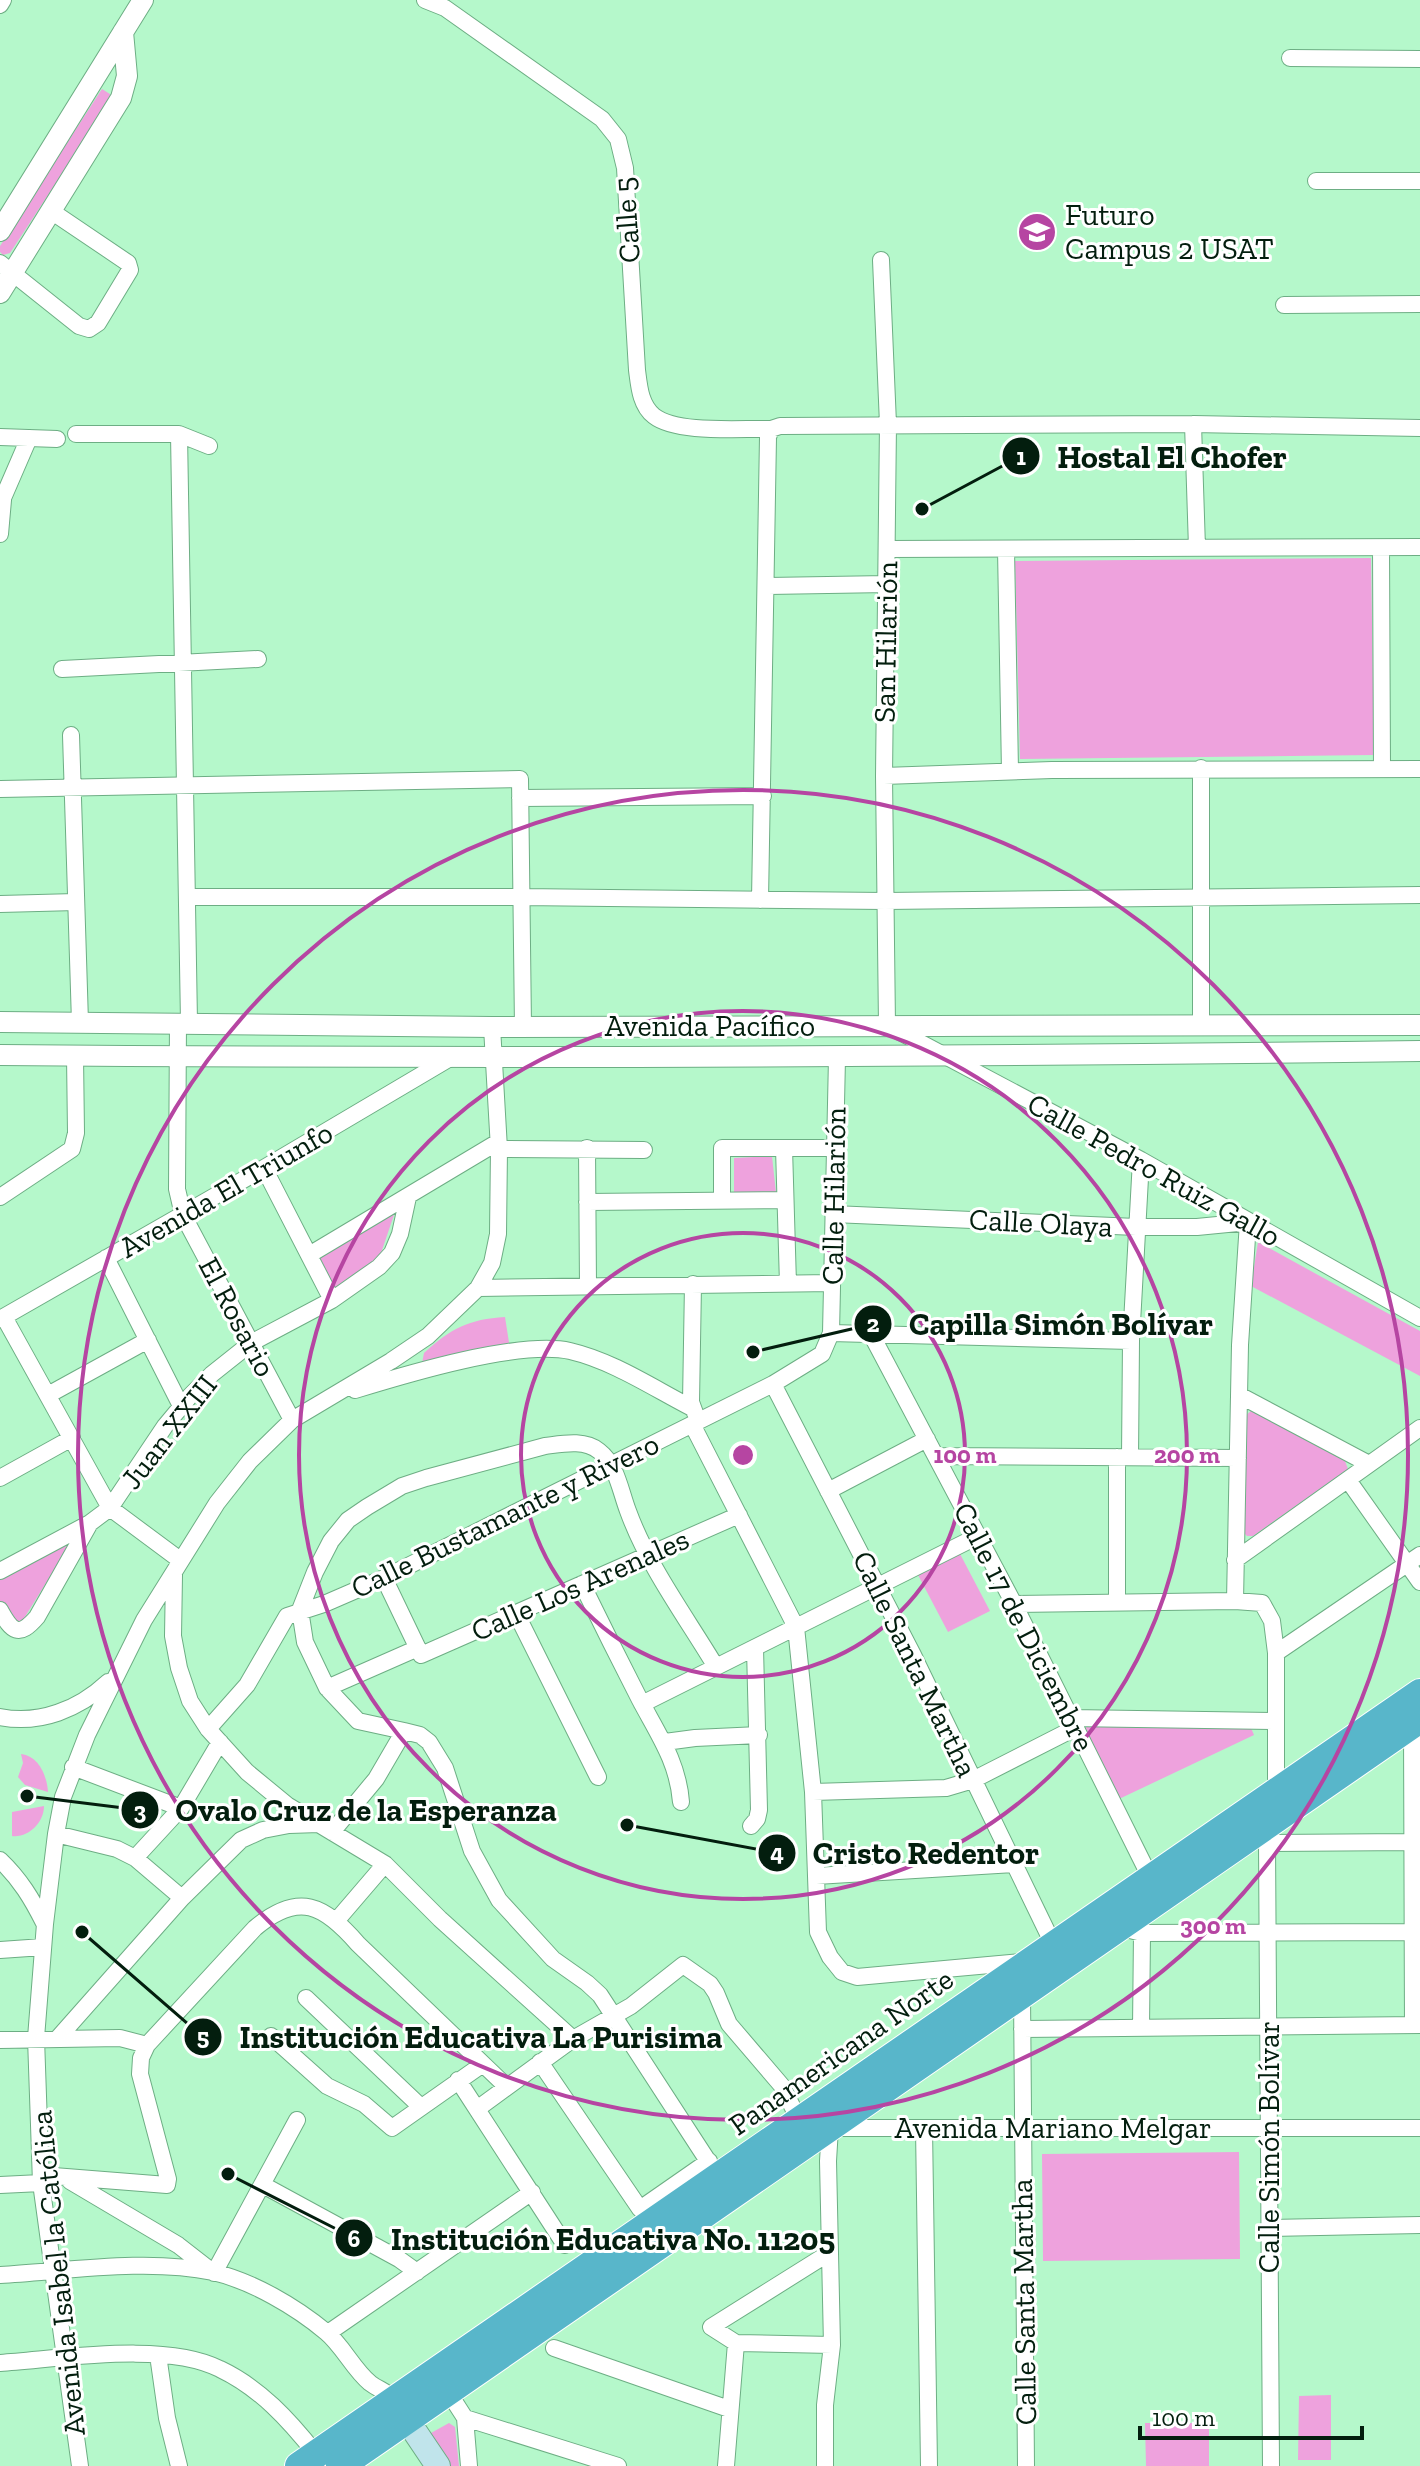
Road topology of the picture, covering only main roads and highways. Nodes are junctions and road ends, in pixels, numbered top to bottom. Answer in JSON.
{"nodes":[{"id":1,"x":1420,"y":1693,"type":"edge"},
{"id":2,"x":1416,"y":1722,"type":"edge"},
{"id":3,"x":389,"y":2408,"type":"junction"},
{"id":4,"x":319,"y":2462,"type":"edge"},
{"id":5,"x":421,"y":2466,"type":"edge"},
{"id":6,"x":438,"y":2466,"type":"edge"}],
"edges":[{"from":1,"to":3,"type":"highway","name":"Panamericana Norte"},
{"from":2,"to":3,"type":"highway","name":"Panamericana Norte"},
{"from":3,"to":4,"type":"highway","name":"Panamericana Norte"},
{"from":3,"to":5,"type":"main road"},
{"from":3,"to":6,"type":"main road"}]}
